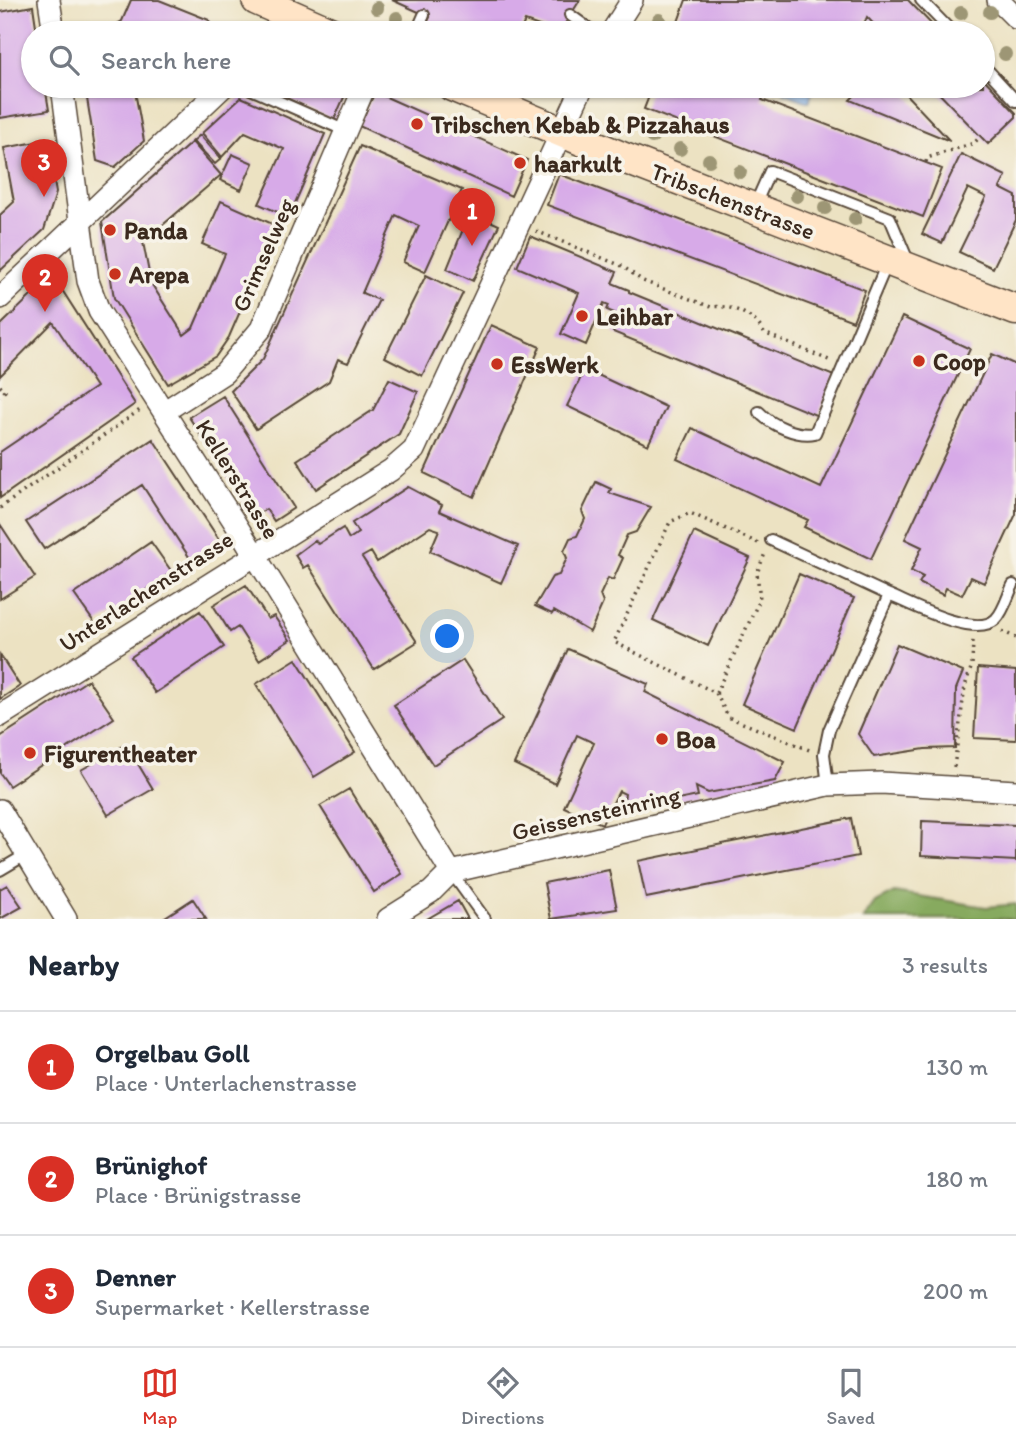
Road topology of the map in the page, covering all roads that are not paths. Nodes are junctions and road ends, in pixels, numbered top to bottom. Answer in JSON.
{"nodes":[{"id":1,"x":49,"y":0,"type":"edge"},
{"id":2,"x":257,"y":0,"type":"edge"},
{"id":3,"x":632,"y":0,"type":"edge"},
{"id":4,"x":922,"y":0,"type":"edge"},
{"id":5,"x":998,"y":0,"type":"edge"},
{"id":6,"x":424,"y":15,"type":"dead end"},
{"id":7,"x":1016,"y":18,"type":"edge"},
{"id":8,"x":52,"y":21,"type":"edge"},
{"id":9,"x":305,"y":21,"type":"edge"},
{"id":10,"x":421,"y":21,"type":"edge"},
{"id":11,"x":619,"y":21,"type":"edge"},
{"id":12,"x":942,"y":21,"type":"edge"},
{"id":13,"x":995,"y":78,"type":"edge"},
{"id":14,"x":64,"y":98,"type":"edge"},
{"id":15,"x":212,"y":98,"type":"edge"},
{"id":16,"x":271,"y":98,"type":"edge"},
{"id":17,"x":360,"y":98,"type":"edge"},
{"id":18,"x":480,"y":98,"type":"edge"},
{"id":19,"x":578,"y":98,"type":"edge"},
{"id":20,"x":1016,"y":101,"type":"edge"},
{"id":21,"x":346,"y":131,"type":"junction"},
{"id":22,"x":562,"y":133,"type":"junction"},
{"id":23,"x":753,"y":209,"type":"junction"},
{"id":24,"x":82,"y":223,"type":"junction"},
{"id":25,"x":900,"y":266,"type":"junction"},
{"id":26,"x":0,"y":298,"type":"edge"},
{"id":27,"x":1016,"y":310,"type":"edge"},
{"id":28,"x":161,"y":405,"type":"junction"},
{"id":29,"x":759,"y":412,"type":"dead end"},
{"id":30,"x":771,"y":541,"type":"dead end"},
{"id":31,"x":254,"y":554,"type":"junction"},
{"id":32,"x":1013,"y":585,"type":"dead end"},
{"id":33,"x":889,"y":594,"type":"junction"},
{"id":34,"x":0,"y":716,"type":"edge"},
{"id":35,"x":828,"y":785,"type":"junction"},
{"id":36,"x":1016,"y":791,"type":"edge"},
{"id":37,"x":0,"y":810,"type":"edge"},
{"id":38,"x":27,"y":854,"type":"junction"},
{"id":39,"x":0,"y":870,"type":"edge"},
{"id":40,"x":451,"y":872,"type":"junction"},
{"id":41,"x":66,"y":919,"type":"edge"},
{"id":42,"x":388,"y":919,"type":"edge"},
{"id":43,"x":485,"y":919,"type":"edge"}],
"edges":[{"from":1,"to":8,"type":"street"},
{"from":2,"to":9,"type":"street"},
{"from":3,"to":11,"type":"street"},
{"from":4,"to":12,"type":"lane"},
{"from":5,"to":7,"type":"street"},
{"from":6,"to":10,"type":"lane"},
{"from":13,"to":20,"type":"lane"},
{"from":14,"to":24,"type":"street","name":"Kellerstrasse"},
{"from":15,"to":24,"type":"street"},
{"from":16,"to":21,"type":"lane"},
{"from":17,"to":21,"type":"street","name":"Grimselweg"},
{"from":18,"to":22,"type":"street","name":"Tribschenstrasse"},
{"from":19,"to":22,"type":"street","name":"Unterlachenstrasse"},
{"from":21,"to":28,"type":"street","name":"Grimselweg"},
{"from":22,"to":23,"type":"street","name":"Tribschenstrasse"},
{"from":22,"to":31,"type":"street","name":"Unterlachenstrasse"},
{"from":23,"to":25,"type":"street","name":"Tribschenstrasse"},
{"from":23,"to":25,"type":"lane"},
{"from":24,"to":26,"type":"street"},
{"from":24,"to":28,"type":"street","name":"Kellerstrasse"},
{"from":25,"to":27,"type":"street","name":"Tribschenstrasse"},
{"from":25,"to":29,"type":"lane"},
{"from":28,"to":31,"type":"street","name":"Kellerstrasse"},
{"from":30,"to":33,"type":"lane"},
{"from":31,"to":34,"type":"street","name":"Unterlachenstrasse"},
{"from":31,"to":40,"type":"street","name":"Kellerstrasse"},
{"from":32,"to":33,"type":"lane"},
{"from":33,"to":35,"type":"lane"},
{"from":35,"to":36,"type":"street","name":"Geissensteinring"},
{"from":35,"to":40,"type":"street","name":"Geissensteinring"},
{"from":37,"to":38,"type":"street"},
{"from":38,"to":39,"type":"lane"},
{"from":38,"to":41,"type":"street"},
{"from":40,"to":42,"type":"street","name":"Geissensteinring"},
{"from":40,"to":43,"type":"lane"}]}
